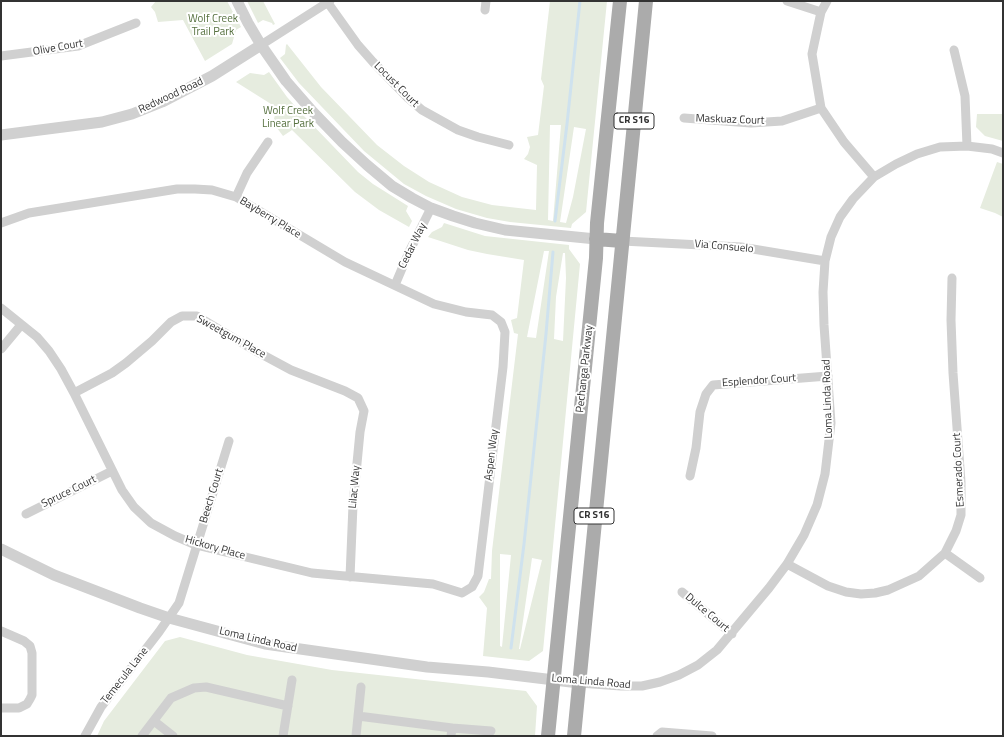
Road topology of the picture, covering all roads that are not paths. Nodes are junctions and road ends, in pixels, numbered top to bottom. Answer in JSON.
{"nodes":[{"id":1,"x":237,"y":1,"type":"edge"},
{"id":2,"x":620,"y":1,"type":"edge"},
{"id":3,"x":646,"y":1,"type":"edge"},
{"id":4,"x":787,"y":1,"type":"edge"},
{"id":5,"x":827,"y":1,"type":"edge"},
{"id":6,"x":329,"y":2,"type":"edge"},
{"id":7,"x":821,"y":12,"type":"junction"},
{"id":8,"x":136,"y":23,"type":"dead end"},
{"id":9,"x":261,"y":45,"type":"junction"},
{"id":10,"x":954,"y":50,"type":"dead end"},
{"id":11,"x":1,"y":56,"type":"edge"},
{"id":12,"x":821,"y":108,"type":"junction"},
{"id":13,"x":684,"y":118,"type":"dead end"},
{"id":14,"x":1,"y":135,"type":"edge"},
{"id":15,"x":268,"y":142,"type":"dead end"},
{"id":16,"x":509,"y":145,"type":"dead end"},
{"id":17,"x":966,"y":146,"type":"junction"},
{"id":18,"x":1003,"y":153,"type":"edge"},
{"id":19,"x":874,"y":177,"type":"junction"},
{"id":20,"x":236,"y":197,"type":"junction"},
{"id":21,"x":431,"y":208,"type":"junction"},
{"id":22,"x":1,"y":223,"type":"edge"},
{"id":23,"x":596,"y":238,"type":"junction"},
{"id":24,"x":622,"y":241,"type":"junction"},
{"id":25,"x":825,"y":261,"type":"junction"},
{"id":26,"x":952,"y":278,"type":"dead end"},
{"id":27,"x":395,"y":285,"type":"junction"},
{"id":28,"x":1,"y":308,"type":"edge"},
{"id":29,"x":501,"y":322,"type":"joint"},
{"id":30,"x":21,"y":325,"type":"junction"},
{"id":31,"x":1,"y":349,"type":"edge"},
{"id":32,"x":828,"y":376,"type":"junction"},
{"id":33,"x":74,"y":393,"type":"junction"},
{"id":34,"x":358,"y":398,"type":"joint"},
{"id":35,"x":229,"y":441,"type":"dead end"},
{"id":36,"x":112,"y":471,"type":"junction"},
{"id":37,"x":690,"y":476,"type":"dead end"},
{"id":38,"x":26,"y":514,"type":"dead end"},
{"id":39,"x":196,"y":545,"type":"junction"},
{"id":40,"x":1,"y":549,"type":"edge"},
{"id":41,"x":945,"y":553,"type":"junction"},
{"id":42,"x":787,"y":564,"type":"junction"},
{"id":43,"x":350,"y":577,"type":"junction"},
{"id":44,"x":980,"y":578,"type":"dead end"},
{"id":45,"x":472,"y":587,"type":"joint"},
{"id":46,"x":682,"y":592,"type":"dead end"},
{"id":47,"x":169,"y":618,"type":"junction"},
{"id":48,"x":1,"y":631,"type":"edge"},
{"id":49,"x":732,"y":634,"type":"junction"},
{"id":50,"x":553,"y":679,"type":"junction"},
{"id":51,"x":292,"y":680,"type":"dead end"},
{"id":52,"x":579,"y":682,"type":"junction"},
{"id":53,"x":361,"y":687,"type":"dead end"},
{"id":54,"x":288,"y":706,"type":"junction"},
{"id":55,"x":1,"y":708,"type":"edge"},
{"id":56,"x":358,"y":716,"type":"junction"},
{"id":57,"x":154,"y":721,"type":"junction"},
{"id":58,"x":491,"y":730,"type":"dead end"},
{"id":59,"x":452,"y":732,"type":"edge"},
{"id":60,"x":85,"y":736,"type":"edge"},
{"id":61,"x":142,"y":736,"type":"edge"},
{"id":62,"x":173,"y":736,"type":"edge"},
{"id":63,"x":283,"y":736,"type":"edge"},
{"id":64,"x":356,"y":736,"type":"edge"},
{"id":65,"x":548,"y":736,"type":"edge"},
{"id":66,"x":574,"y":736,"type":"edge"},
{"id":67,"x":657,"y":736,"type":"edge"},
{"id":68,"x":712,"y":736,"type":"edge"}],
"edges":[{"from":1,"to":9,"type":"street"},
{"from":2,"to":23,"type":"main road","name":"Pechanga Parkway","number":"CR S16"},
{"from":3,"to":24,"type":"main road","number":"CR S16"},
{"from":4,"to":7,"type":"street"},
{"from":5,"to":7,"type":"street"},
{"from":6,"to":9,"type":"street"},
{"from":6,"to":16,"type":"street","name":"Locust Court"},
{"from":7,"to":12,"type":"street"},
{"from":8,"to":11,"type":"street","name":"Olive Court"},
{"from":9,"to":14,"type":"street","name":"Redwood Road"},
{"from":9,"to":21,"type":"street"},
{"from":10,"to":17,"type":"street"},
{"from":12,"to":13,"type":"street","name":"Maskuaz Court"},
{"from":12,"to":19,"type":"street"},
{"from":15,"to":20,"type":"street"},
{"from":17,"to":18,"type":"street","name":"Loma Linda Road"},
{"from":17,"to":19,"type":"street","name":"Loma Linda Road"},
{"from":19,"to":25,"type":"street","name":"Loma Linda Road"},
{"from":20,"to":22,"type":"street","name":"Bayberry Place"},
{"from":20,"to":27,"type":"street","name":"Bayberry Place"},
{"from":21,"to":23,"type":"street"},
{"from":21,"to":27,"type":"street","name":"Cedar Way"},
{"from":23,"to":24,"type":"main road"},
{"from":23,"to":50,"type":"main road","name":"Pechanga Parkway","number":"CR S16"},
{"from":24,"to":25,"type":"street","name":"Via Consuelo"},
{"from":24,"to":52,"type":"main road","number":"CR S16"},
{"from":25,"to":32,"type":"street","name":"Loma Linda Road"},
{"from":26,"to":41,"type":"street","name":"Esmerado Court"},
{"from":27,"to":29,"type":"street","name":"Bayberry Place"},
{"from":28,"to":30,"type":"street","name":"Hickory Place"},
{"from":29,"to":45,"type":"street","name":"Aspen Way"},
{"from":30,"to":31,"type":"street"},
{"from":30,"to":33,"type":"street","name":"Hickory Place"},
{"from":32,"to":37,"type":"street","name":"Esplendor Court"},
{"from":32,"to":42,"type":"street","name":"Loma Linda Road"},
{"from":33,"to":34,"type":"street","name":"Sweetgum Place"},
{"from":33,"to":36,"type":"street","name":"Hickory Place"},
{"from":34,"to":43,"type":"street","name":"Lilac Way"},
{"from":35,"to":39,"type":"street","name":"Beech Court"},
{"from":36,"to":38,"type":"street","name":"Spruce Court"},
{"from":36,"to":39,"type":"street","name":"Hickory Place"},
{"from":39,"to":43,"type":"street","name":"Hickory Place"},
{"from":39,"to":47,"type":"street","name":"Beech Court"},
{"from":40,"to":47,"type":"street","name":"Loma Linda Road"},
{"from":41,"to":42,"type":"street","name":"Esmerado Court"},
{"from":41,"to":44,"type":"street"},
{"from":42,"to":49,"type":"street","name":"Loma Linda Road"},
{"from":43,"to":45,"type":"street","name":"Hickory Place"},
{"from":46,"to":49,"type":"street","name":"Dulce Court"},
{"from":47,"to":50,"type":"street","name":"Loma Linda Road"},
{"from":47,"to":60,"type":"street","name":"Temecula Lane"},
{"from":48,"to":55,"type":"street"},
{"from":49,"to":52,"type":"street","name":"Loma Linda Road"},
{"from":50,"to":52,"type":"street","name":"Loma Linda Road"},
{"from":50,"to":65,"type":"main road","name":"Pechanga Parkway","number":"CR S16"},
{"from":51,"to":54,"type":"street"},
{"from":52,"to":66,"type":"main road","number":"CR S16"},
{"from":53,"to":56,"type":"street"},
{"from":54,"to":57,"type":"street"},
{"from":54,"to":63,"type":"street"},
{"from":56,"to":59,"type":"street"},
{"from":56,"to":64,"type":"street"},
{"from":57,"to":61,"type":"street"},
{"from":57,"to":62,"type":"street"},
{"from":58,"to":59,"type":"street"},
{"from":67,"to":68,"type":"street"}]}
